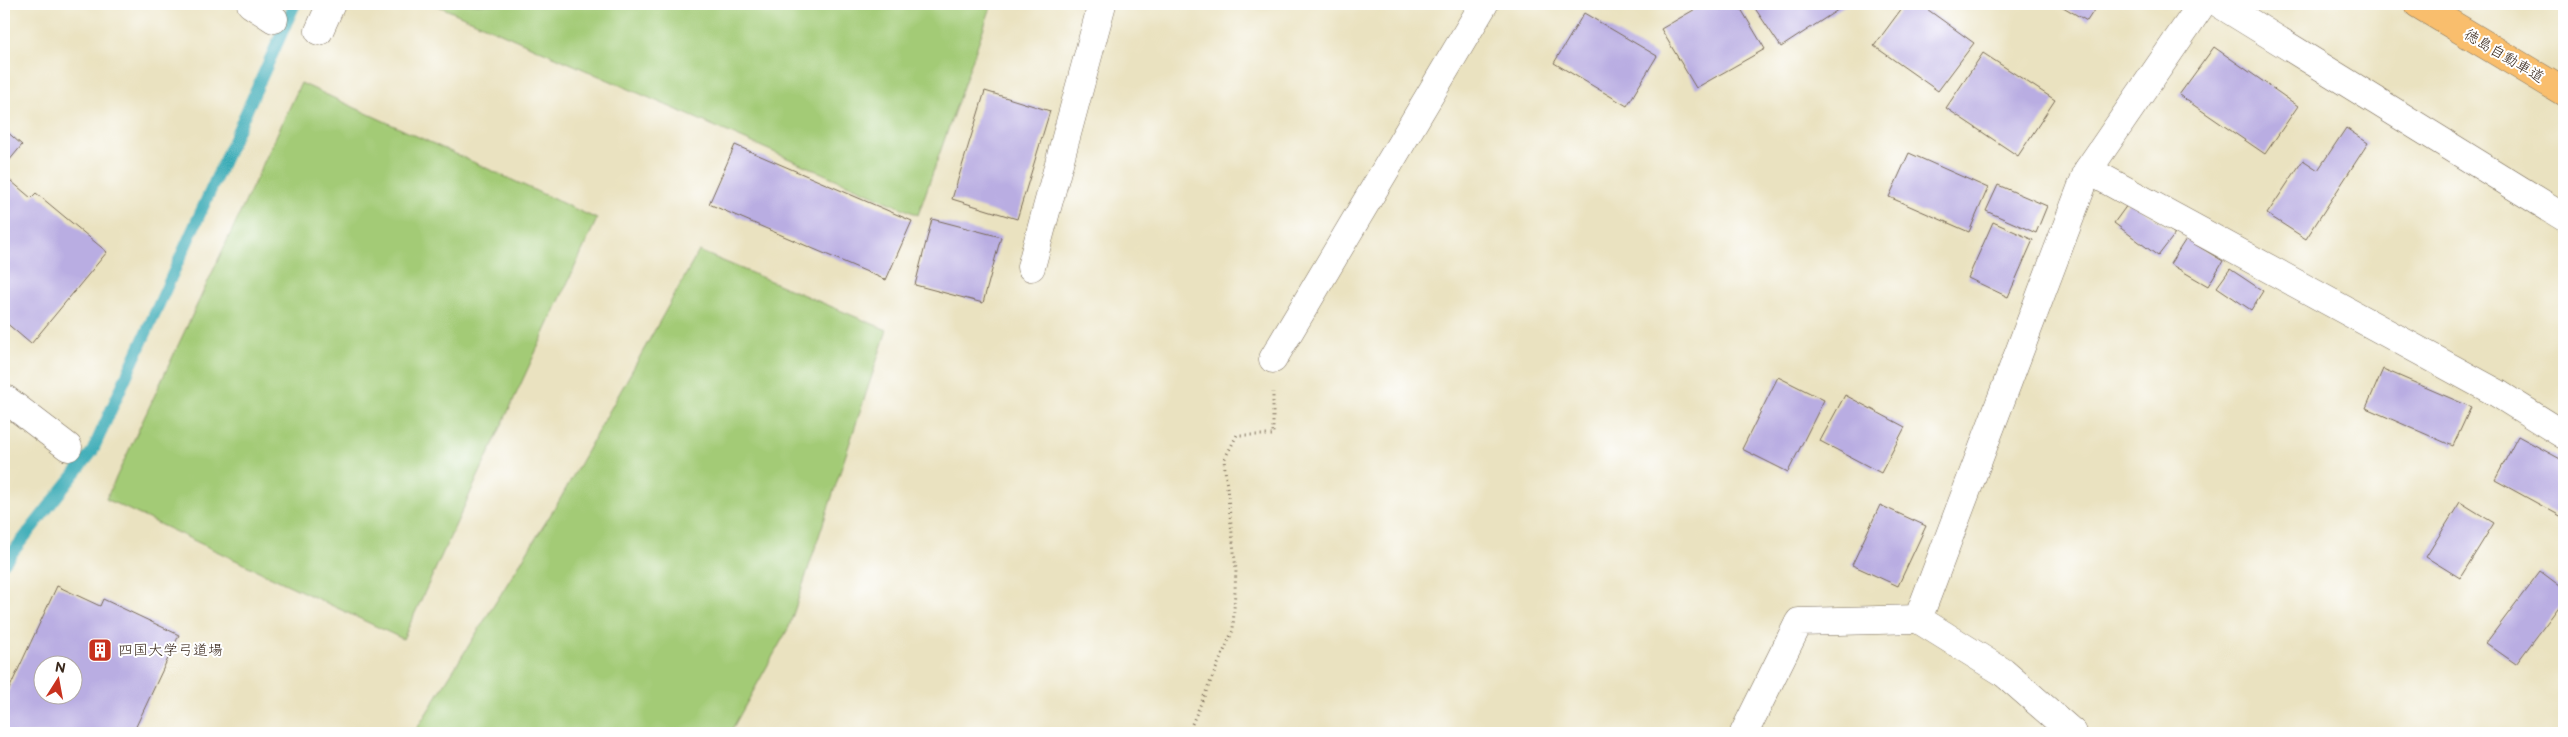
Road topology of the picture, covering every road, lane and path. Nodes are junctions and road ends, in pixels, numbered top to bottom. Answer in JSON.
{"nodes":[{"id":1,"x":251,"y":4,"type":"edge"},
{"id":2,"x":331,"y":4,"type":"edge"},
{"id":3,"x":1102,"y":4,"type":"edge"},
{"id":4,"x":1484,"y":4,"type":"edge"},
{"id":5,"x":2202,"y":4,"type":"edge"},
{"id":6,"x":2220,"y":4,"type":"edge"},
{"id":7,"x":2418,"y":4,"type":"edge"},
{"id":8,"x":274,"y":19,"type":"dead end"},
{"id":9,"x":319,"y":31,"type":"dead end"},
{"id":10,"x":2564,"y":92,"type":"edge"},
{"id":11,"x":2088,"y":170,"type":"junction"},
{"id":12,"x":2564,"y":217,"type":"edge"},
{"id":13,"x":1031,"y":267,"type":"dead end"},
{"id":14,"x":1273,"y":359,"type":"joint"},
{"id":15,"x":4,"y":398,"type":"edge"},
{"id":16,"x":2564,"y":435,"type":"edge"},
{"id":17,"x":68,"y":447,"type":"dead end"},
{"id":18,"x":1918,"y":619,"type":"junction"},
{"id":19,"x":1188,"y":733,"type":"edge"},
{"id":20,"x":1744,"y":733,"type":"edge"},
{"id":21,"x":2073,"y":733,"type":"edge"}],
"edges":[{"from":1,"to":8,"type":"street"},
{"from":2,"to":9,"type":"street"},
{"from":3,"to":13,"type":"street"},
{"from":4,"to":14,"type":"street"},
{"from":5,"to":11,"type":"street"},
{"from":6,"to":12,"type":"street"},
{"from":7,"to":10,"type":"highway","name":"徳島自動車道"},
{"from":11,"to":16,"type":"street"},
{"from":11,"to":18,"type":"street"},
{"from":14,"to":19,"type":"path"},
{"from":15,"to":17,"type":"street"},
{"from":18,"to":20,"type":"street"},
{"from":18,"to":21,"type":"street"}]}
